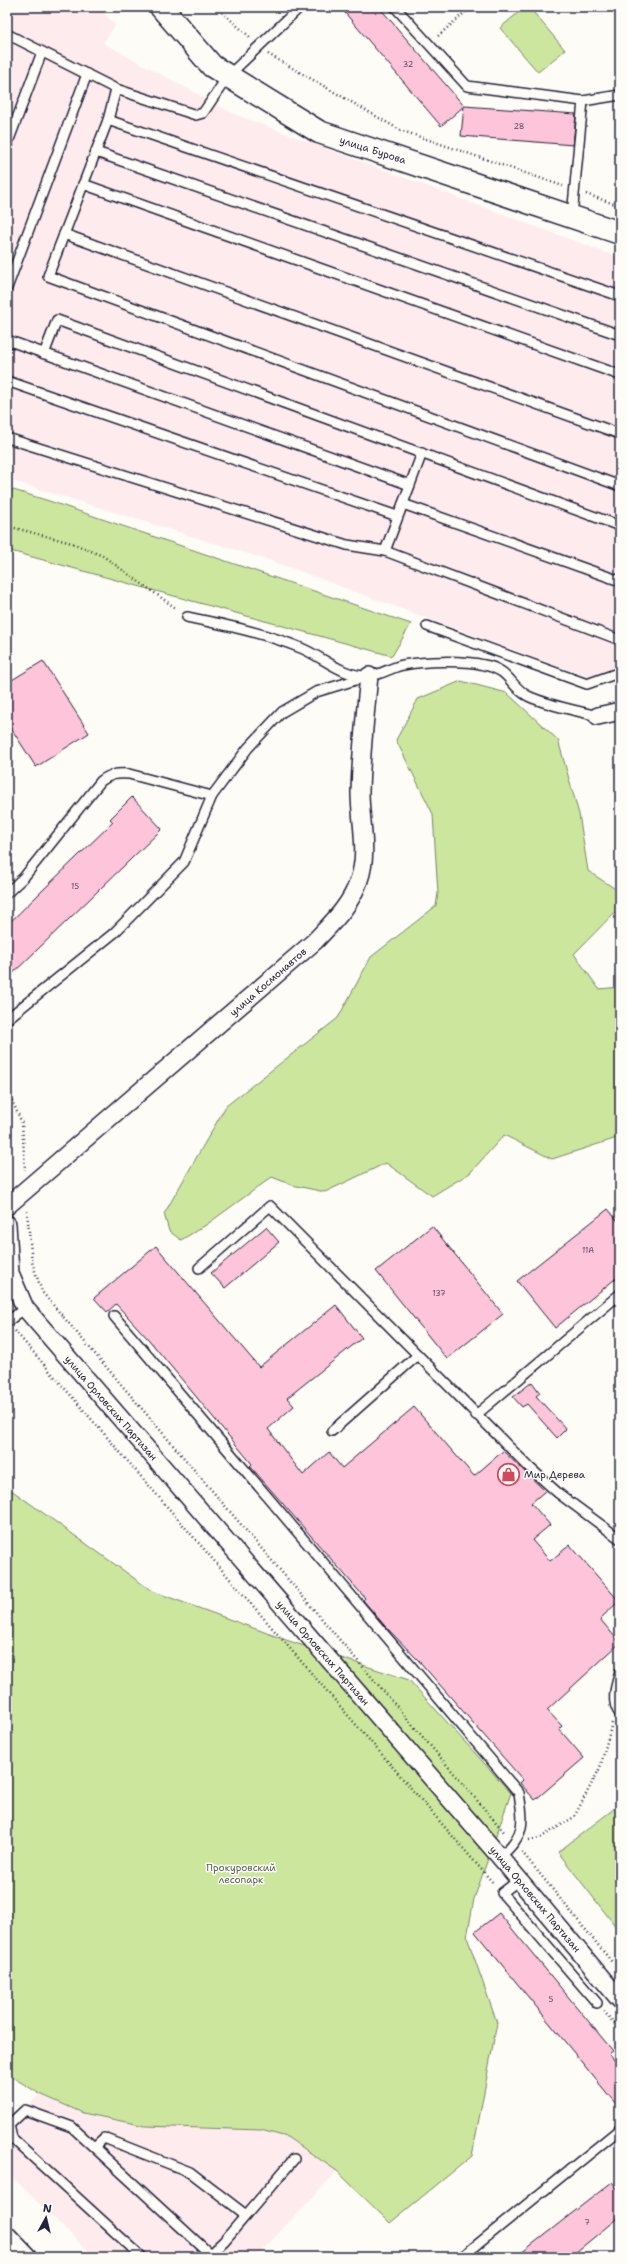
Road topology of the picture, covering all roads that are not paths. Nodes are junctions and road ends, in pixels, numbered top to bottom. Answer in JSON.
{"nodes":[{"id":1,"x":161,"y":7,"type":"edge"},
{"id":2,"x":300,"y":7,"type":"edge"},
{"id":3,"x":395,"y":7,"type":"edge"},
{"id":4,"x":7,"y":34,"type":"edge"},
{"id":5,"x":42,"y":52,"type":"junction"},
{"id":6,"x":87,"y":74,"type":"junction"},
{"id":7,"x":228,"y":76,"type":"junction"},
{"id":8,"x":116,"y":89,"type":"junction"},
{"id":9,"x":620,"y":95,"type":"edge"},
{"id":10,"x":583,"y":101,"type":"junction"},
{"id":11,"x":108,"y":120,"type":"junction"},
{"id":12,"x":7,"y":145,"type":"edge"},
{"id":13,"x":96,"y":152,"type":"junction"},
{"id":14,"x":84,"y":184,"type":"junction"},
{"id":15,"x":572,"y":216,"type":"junction"},
{"id":16,"x":620,"y":233,"type":"edge"},
{"id":17,"x":64,"y":234,"type":"junction"},
{"id":18,"x":7,"y":288,"type":"edge"},
{"id":19,"x":620,"y":296,"type":"edge"},
{"id":20,"x":620,"y":335,"type":"edge"},
{"id":21,"x":7,"y":340,"type":"edge"},
{"id":22,"x":44,"y":354,"type":"junction"},
{"id":23,"x":620,"y":375,"type":"edge"},
{"id":24,"x":7,"y":381,"type":"edge"},
{"id":25,"x":620,"y":434,"type":"edge"},
{"id":26,"x":7,"y":438,"type":"edge"},
{"id":27,"x":422,"y":452,"type":"junction"},
{"id":28,"x":410,"y":485,"type":"junction"},
{"id":29,"x":620,"y":486,"type":"edge"},
{"id":30,"x":403,"y":504,"type":"junction"},
{"id":31,"x":397,"y":516,"type":"junction"},
{"id":32,"x":620,"y":526,"type":"edge"},
{"id":33,"x":385,"y":551,"type":"junction"},
{"id":34,"x":620,"y":581,"type":"edge"},
{"id":35,"x":187,"y":617,"type":"road end"},
{"id":36,"x":427,"y":626,"type":"dead end"},
{"id":37,"x":620,"y":640,"type":"edge"},
{"id":38,"x":620,"y":670,"type":"edge"},
{"id":39,"x":368,"y":676,"type":"junction"},
{"id":40,"x":620,"y":711,"type":"edge"},
{"id":41,"x":598,"y":716,"type":"joint"},
{"id":42,"x":212,"y":796,"type":"junction"},
{"id":43,"x":7,"y":894,"type":"edge"},
{"id":44,"x":7,"y":1019,"type":"edge"},
{"id":45,"x":7,"y":1194,"type":"edge"},
{"id":46,"x":7,"y":1206,"type":"edge"},
{"id":47,"x":7,"y":1212,"type":"edge"},
{"id":48,"x":7,"y":1224,"type":"edge"},
{"id":49,"x":199,"y":1268,"type":"dead end"},
{"id":50,"x":620,"y":1294,"type":"edge"},
{"id":51,"x":25,"y":1308,"type":"junction"},
{"id":52,"x":114,"y":1316,"type":"dead end"},
{"id":53,"x":7,"y":1322,"type":"edge"},
{"id":54,"x":418,"y":1355,"type":"junction"},
{"id":55,"x":476,"y":1415,"type":"junction"},
{"id":56,"x":332,"y":1431,"type":"dead end"},
{"id":57,"x":620,"y":1539,"type":"edge"},
{"id":58,"x":620,"y":1672,"type":"edge"},
{"id":59,"x":618,"y":1711,"type":"edge"},
{"id":60,"x":500,"y":1857,"type":"junction"},
{"id":61,"x":519,"y":1880,"type":"junction"},
{"id":62,"x":620,"y":2000,"type":"edge"},
{"id":63,"x":597,"y":2003,"type":"dead end"},
{"id":64,"x":620,"y":2129,"type":"edge"},
{"id":65,"x":94,"y":2147,"type":"junction"},
{"id":66,"x":294,"y":2159,"type":"dead end"},
{"id":67,"x":246,"y":2215,"type":"junction"},
{"id":68,"x":7,"y":2235,"type":"edge"},
{"id":69,"x":209,"y":2255,"type":"edge"},
{"id":70,"x":28,"y":2257,"type":"edge"},
{"id":71,"x":142,"y":2257,"type":"edge"},
{"id":72,"x":462,"y":2257,"type":"edge"}],
"edges":[{"from":1,"to":7,"type":"main road","name":"улица Бурова"},
{"from":2,"to":7,"type":"lane"},
{"from":3,"to":10,"type":"lane"},
{"from":4,"to":5,"type":"lane"},
{"from":5,"to":6,"type":"lane"},
{"from":5,"to":12,"type":"lane"},
{"from":6,"to":8,"type":"lane"},
{"from":6,"to":18,"type":"lane"},
{"from":7,"to":8,"type":"lane"},
{"from":7,"to":15,"type":"main road","name":"улица Бурова"},
{"from":8,"to":11,"type":"lane"},
{"from":9,"to":10,"type":"lane"},
{"from":10,"to":15,"type":"lane"},
{"from":11,"to":13,"type":"lane"},
{"from":11,"to":19,"type":"lane"},
{"from":13,"to":14,"type":"lane"},
{"from":13,"to":20,"type":"lane"},
{"from":14,"to":17,"type":"lane"},
{"from":14,"to":23,"type":"lane"},
{"from":15,"to":16,"type":"main road","name":"улица Бурова"},
{"from":17,"to":25,"type":"lane"},
{"from":17,"to":29,"type":"lane"},
{"from":21,"to":22,"type":"lane"},
{"from":22,"to":27,"type":"lane"},
{"from":22,"to":28,"type":"lane"},
{"from":24,"to":31,"type":"lane"},
{"from":26,"to":33,"type":"lane"},
{"from":27,"to":28,"type":"lane"},
{"from":27,"to":32,"type":"lane"},
{"from":28,"to":30,"type":"lane"},
{"from":30,"to":31,"type":"lane"},
{"from":30,"to":34,"type":"lane"},
{"from":31,"to":33,"type":"lane"},
{"from":33,"to":37,"type":"lane"},
{"from":35,"to":39,"type":"lane"},
{"from":36,"to":38,"type":"lane"},
{"from":39,"to":41,"type":"lane"},
{"from":39,"to":42,"type":"lane"},
{"from":39,"to":46,"type":"street","name":"улица Космонавтов"},
{"from":40,"to":41,"type":"street"},
{"from":42,"to":43,"type":"lane"},
{"from":42,"to":44,"type":"lane"},
{"from":45,"to":46,"type":"street"},
{"from":46,"to":47,"type":"street"},
{"from":48,"to":51,"type":"street","name":"улица Орловских Партизан"},
{"from":49,"to":54,"type":"lane"},
{"from":50,"to":55,"type":"lane"},
{"from":51,"to":53,"type":"lane"},
{"from":51,"to":60,"type":"street","name":"улица Орловских Партизан"},
{"from":52,"to":60,"type":"lane"},
{"from":54,"to":55,"type":"lane"},
{"from":54,"to":56,"type":"lane"},
{"from":55,"to":57,"type":"lane"},
{"from":58,"to":59,"type":"lane"},
{"from":60,"to":61,"type":"street","name":"улица Орловских Партизан"},
{"from":61,"to":62,"type":"street","name":"улица Орловских Партизан"},
{"from":61,"to":63,"type":"lane"},
{"from":64,"to":72,"type":"lane"},
{"from":65,"to":67,"type":"lane"},
{"from":65,"to":69,"type":"lane"},
{"from":65,"to":71,"type":"lane"},
{"from":66,"to":67,"type":"lane"},
{"from":67,"to":69,"type":"lane"},
{"from":68,"to":70,"type":"street"}]}
